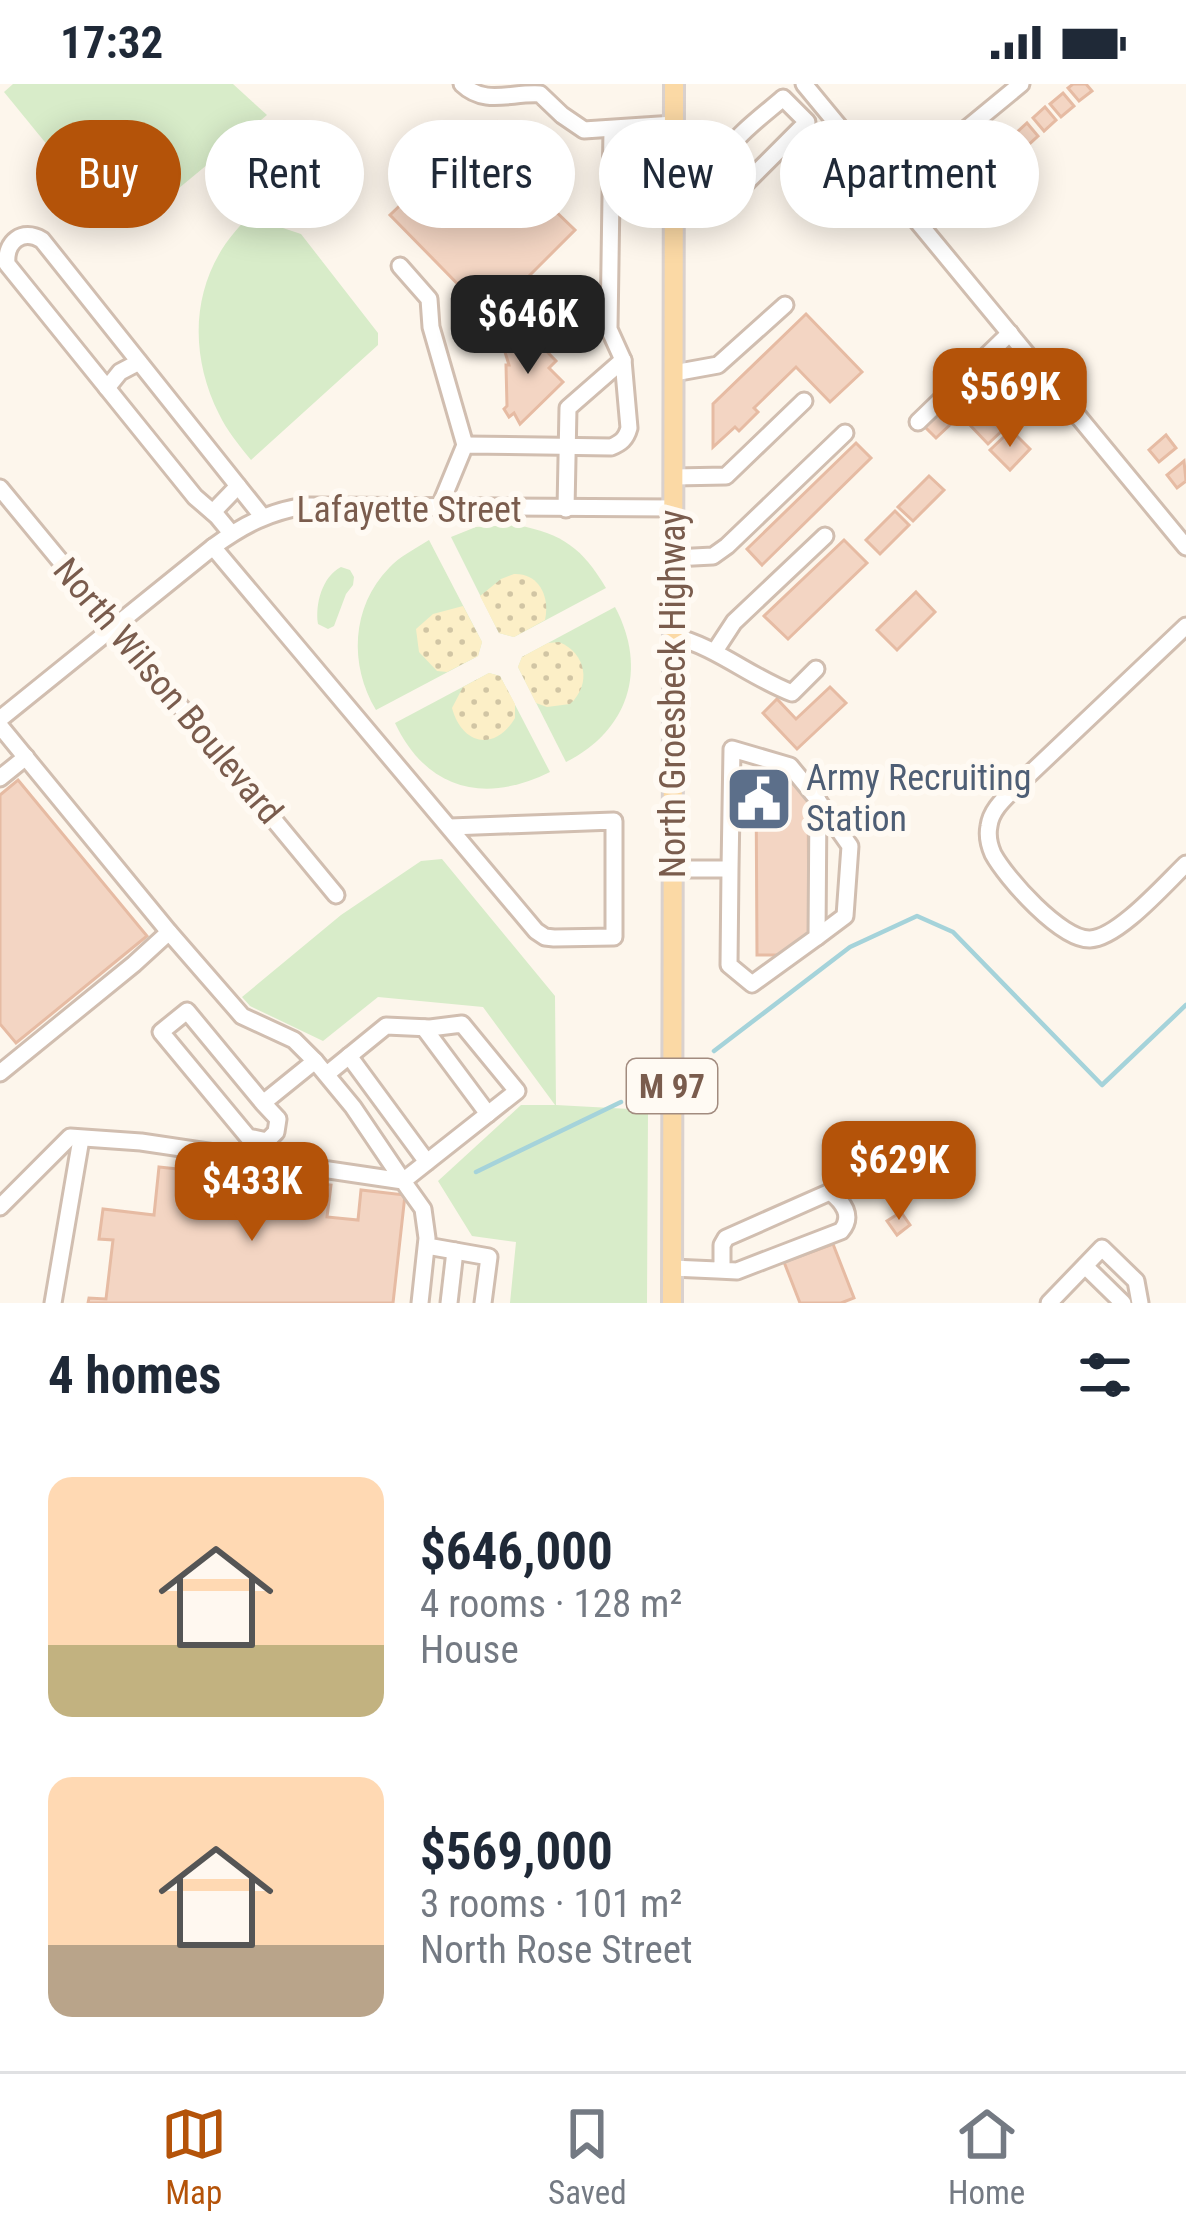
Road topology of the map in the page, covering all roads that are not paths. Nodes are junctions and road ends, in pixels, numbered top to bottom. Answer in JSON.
{"nodes":[{"id":1,"x":674,"y":84,"type":"edge"},
{"id":2,"x":804,"y":84,"type":"edge"},
{"id":3,"x":1021,"y":84,"type":"edge"},
{"id":4,"x":466,"y":85,"type":"edge"},
{"id":5,"x":545,"y":89,"type":"edge"},
{"id":6,"x":674,"y":120,"type":"edge"},
{"id":7,"x":834,"y":120,"type":"edge"},
{"id":8,"x":977,"y":120,"type":"edge"},
{"id":9,"x":599,"y":129,"type":"edge"},
{"id":10,"x":737,"y":192,"type":"joint"},
{"id":11,"x":611,"y":228,"type":"edge"},
{"id":12,"x":674,"y":228,"type":"edge"},
{"id":13,"x":923,"y":228,"type":"edge"},
{"id":14,"x":400,"y":266,"type":"dead end"},
{"id":15,"x":785,"y":305,"type":"dead end"},
{"id":16,"x":1010,"y":333,"type":"junction"},
{"id":17,"x":622,"y":360,"type":"junction"},
{"id":18,"x":139,"y":362,"type":"junction"},
{"id":19,"x":674,"y":373,"type":"junction"},
{"id":20,"x":107,"y":388,"type":"junction"},
{"id":21,"x":804,"y":400,"type":"dead end"},
{"id":22,"x":918,"y":422,"type":"dead end"},
{"id":23,"x":845,"y":433,"type":"dead end"},
{"id":24,"x":465,"y":445,"type":"junction"},
{"id":25,"x":568,"y":447,"type":"junction"},
{"id":26,"x":674,"y":477,"type":"junction"},
{"id":27,"x":238,"y":487,"type":"junction"},
{"id":28,"x":0,"y":488,"type":"edge"},
{"id":29,"x":439,"y":508,"type":"junction"},
{"id":30,"x":674,"y":508,"type":"junction"},
{"id":31,"x":566,"y":509,"type":"junction"},
{"id":32,"x":213,"y":512,"type":"junction"},
{"id":33,"x":262,"y":516,"type":"junction"},
{"id":34,"x":232,"y":533,"type":"junction"},
{"id":35,"x":825,"y":536,"type":"dead end"},
{"id":36,"x":213,"y":547,"type":"junction"},
{"id":37,"x":1186,"y":547,"type":"edge"},
{"id":38,"x":674,"y":559,"type":"junction"},
{"id":39,"x":1186,"y":626,"type":"edge"},
{"id":40,"x":115,"y":627,"type":"junction"},
{"id":41,"x":674,"y":635,"type":"junction"},
{"id":42,"x":715,"y":651,"type":"junction"},
{"id":43,"x":816,"y":669,"type":"dead end"},
{"id":44,"x":1,"y":717,"type":"edge"},
{"id":45,"x":26,"y":757,"type":"junction"},
{"id":46,"x":0,"y":778,"type":"edge"},
{"id":47,"x":818,"y":800,"type":"junction"},
{"id":48,"x":450,"y":827,"type":"junction"},
{"id":49,"x":1186,"y":864,"type":"edge"},
{"id":50,"x":673,"y":869,"type":"junction"},
{"id":51,"x":730,"y":869,"type":"junction"},
{"id":52,"x":336,"y":895,"type":"dead end"},
{"id":53,"x":169,"y":932,"type":"junction"},
{"id":54,"x":817,"y":937,"type":"junction"},
{"id":55,"x":424,"y":1028,"type":"junction"},
{"id":56,"x":349,"y":1056,"type":"junction"},
{"id":57,"x":321,"y":1068,"type":"junction"},
{"id":58,"x":0,"y":1073,"type":"edge"},
{"id":59,"x":263,"y":1103,"type":"junction"},
{"id":60,"x":488,"y":1114,"type":"junction"},
{"id":61,"x":81,"y":1139,"type":"junction"},
{"id":62,"x":428,"y":1162,"type":"junction"},
{"id":63,"x":403,"y":1181,"type":"junction"},
{"id":64,"x":0,"y":1207,"type":"edge"},
{"id":65,"x":427,"y":1246,"type":"junction"},
{"id":66,"x":455,"y":1251,"type":"junction"},
{"id":67,"x":1085,"y":1265,"type":"junction"},
{"id":68,"x":672,"y":1268,"type":"junction"},
{"id":69,"x":722,"y":1270,"type":"junction"},
{"id":70,"x":53,"y":1303,"type":"edge"},
{"id":71,"x":420,"y":1303,"type":"edge"},
{"id":72,"x":449,"y":1303,"type":"edge"},
{"id":73,"x":483,"y":1303,"type":"edge"},
{"id":74,"x":672,"y":1303,"type":"edge"},
{"id":75,"x":1049,"y":1303,"type":"edge"},
{"id":76,"x":1123,"y":1303,"type":"edge"},
{"id":77,"x":1141,"y":1303,"type":"edge"}],
"edges":[{"from":1,"to":6,"type":"main road","name":"North Groesbeck Highway","number":"M 97"},
{"from":2,"to":7,"type":"street"},
{"from":3,"to":8,"type":"street"},
{"from":4,"to":5,"type":"street"},
{"from":5,"to":9,"type":"street"},
{"from":10,"to":10,"type":"street"},
{"from":11,"to":17,"type":"street"},
{"from":12,"to":19,"type":"main road","name":"North Groesbeck Highway","number":"M 97"},
{"from":13,"to":16,"type":"street"},
{"from":14,"to":24,"type":"street"},
{"from":15,"to":19,"type":"street"},
{"from":16,"to":22,"type":"street"},
{"from":16,"to":37,"type":"street"},
{"from":17,"to":25,"type":"street"},
{"from":17,"to":25,"type":"street"},
{"from":18,"to":20,"type":"street"},
{"from":18,"to":20,"type":"street"},
{"from":18,"to":27,"type":"street"},
{"from":19,"to":26,"type":"main road","name":"North Groesbeck Highway","number":"M 97"},
{"from":20,"to":32,"type":"street"},
{"from":21,"to":26,"type":"street"},
{"from":23,"to":38,"type":"street"},
{"from":24,"to":25,"type":"street"},
{"from":24,"to":29,"type":"street"},
{"from":25,"to":31,"type":"street"},
{"from":26,"to":30,"type":"main road","name":"North Groesbeck Highway","number":"M 97"},
{"from":27,"to":32,"type":"street"},
{"from":27,"to":33,"type":"street"},
{"from":28,"to":40,"type":"street","name":"North Wilson Boulevard"},
{"from":29,"to":31,"type":"street","name":"Lafayette Street"},
{"from":29,"to":33,"type":"street","name":"Lafayette Street"},
{"from":30,"to":31,"type":"street","name":"Lafayette Street"},
{"from":30,"to":38,"type":"main road","name":"North Groesbeck Highway","number":"M 97"},
{"from":32,"to":34,"type":"street"},
{"from":33,"to":34,"type":"street","name":"Lafayette Street"},
{"from":34,"to":36,"type":"street","name":"Lafayette Street"},
{"from":35,"to":42,"type":"street"},
{"from":36,"to":40,"type":"street","name":"Lafayette Street"},
{"from":36,"to":48,"type":"street"},
{"from":38,"to":41,"type":"main road","name":"North Groesbeck Highway","number":"M 97"},
{"from":39,"to":49,"type":"street"},
{"from":40,"to":44,"type":"street","name":"Lafayette Street"},
{"from":40,"to":52,"type":"street","name":"North Wilson Boulevard"},
{"from":41,"to":42,"type":"street"},
{"from":41,"to":50,"type":"main road","name":"North Groesbeck Highway","number":"M 97"},
{"from":42,"to":43,"type":"street"},
{"from":44,"to":45,"type":"street"},
{"from":45,"to":46,"type":"street"},
{"from":45,"to":53,"type":"street"},
{"from":47,"to":51,"type":"street"},
{"from":47,"to":54,"type":"street"},
{"from":47,"to":54,"type":"street"},
{"from":48,"to":48,"type":"street"},
{"from":50,"to":51,"type":"street"},
{"from":50,"to":68,"type":"main road","name":"North Groesbeck Highway","number":"M 97"},
{"from":51,"to":54,"type":"street"},
{"from":53,"to":57,"type":"street"},
{"from":53,"to":58,"type":"street"},
{"from":55,"to":56,"type":"street"},
{"from":55,"to":60,"type":"street"},
{"from":55,"to":60,"type":"street"},
{"from":56,"to":57,"type":"street"},
{"from":56,"to":62,"type":"street"},
{"from":57,"to":59,"type":"street"},
{"from":57,"to":63,"type":"street"},
{"from":59,"to":59,"type":"street"},
{"from":60,"to":62,"type":"street"},
{"from":61,"to":63,"type":"street"},
{"from":61,"to":64,"type":"street"},
{"from":61,"to":70,"type":"street"},
{"from":62,"to":63,"type":"street"},
{"from":63,"to":65,"type":"street"},
{"from":65,"to":66,"type":"street"},
{"from":65,"to":71,"type":"street"},
{"from":66,"to":72,"type":"street"},
{"from":66,"to":73,"type":"street"},
{"from":67,"to":75,"type":"street"},
{"from":67,"to":76,"type":"street"},
{"from":67,"to":77,"type":"street"},
{"from":68,"to":69,"type":"street"},
{"from":68,"to":74,"type":"main road","name":"North Groesbeck Highway","number":"M 97"},
{"from":69,"to":69,"type":"street"}]}
